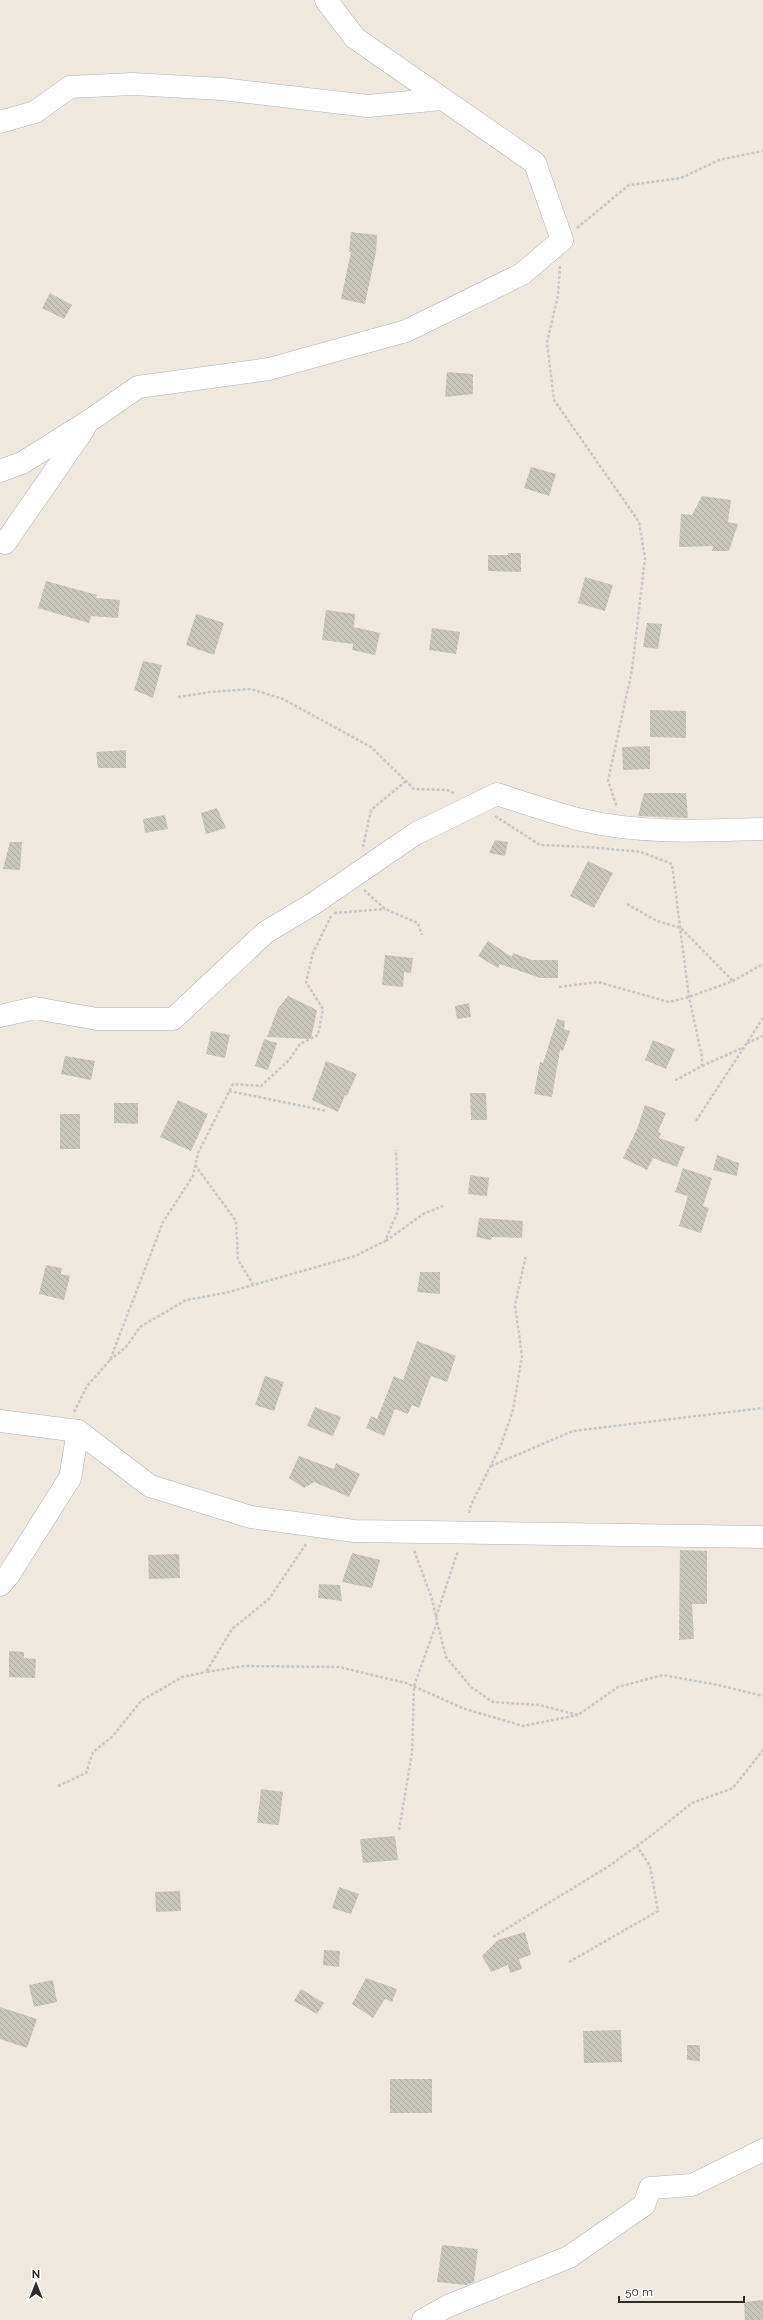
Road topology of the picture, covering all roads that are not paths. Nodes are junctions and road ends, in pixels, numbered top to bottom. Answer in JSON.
{"nodes":[{"id":1,"x":326,"y":0,"type":"edge"},
{"id":2,"x":442,"y":99,"type":"junction"},
{"id":3,"x":0,"y":122,"type":"edge"},
{"id":4,"x":89,"y":421,"type":"junction"},
{"id":5,"x":0,"y":470,"type":"edge"},
{"id":6,"x":0,"y":541,"type":"edge"},
{"id":7,"x":763,"y":829,"type":"edge"},
{"id":8,"x":0,"y":1016,"type":"edge"},
{"id":9,"x":0,"y":1421,"type":"edge"},
{"id":10,"x":78,"y":1431,"type":"junction"},
{"id":11,"x":763,"y":1537,"type":"edge"},
{"id":12,"x":0,"y":1585,"type":"edge"},
{"id":13,"x":763,"y":2150,"type":"edge"},
{"id":14,"x":423,"y":2320,"type":"edge"}],
"edges":[{"from":1,"to":2,"type":"street"},
{"from":2,"to":3,"type":"street"},
{"from":2,"to":4,"type":"street"},
{"from":4,"to":5,"type":"street"},
{"from":4,"to":6,"type":"street"},
{"from":7,"to":8,"type":"street"},
{"from":9,"to":10,"type":"street"},
{"from":10,"to":11,"type":"street"},
{"from":10,"to":12,"type":"street"},
{"from":13,"to":14,"type":"street"}]}
